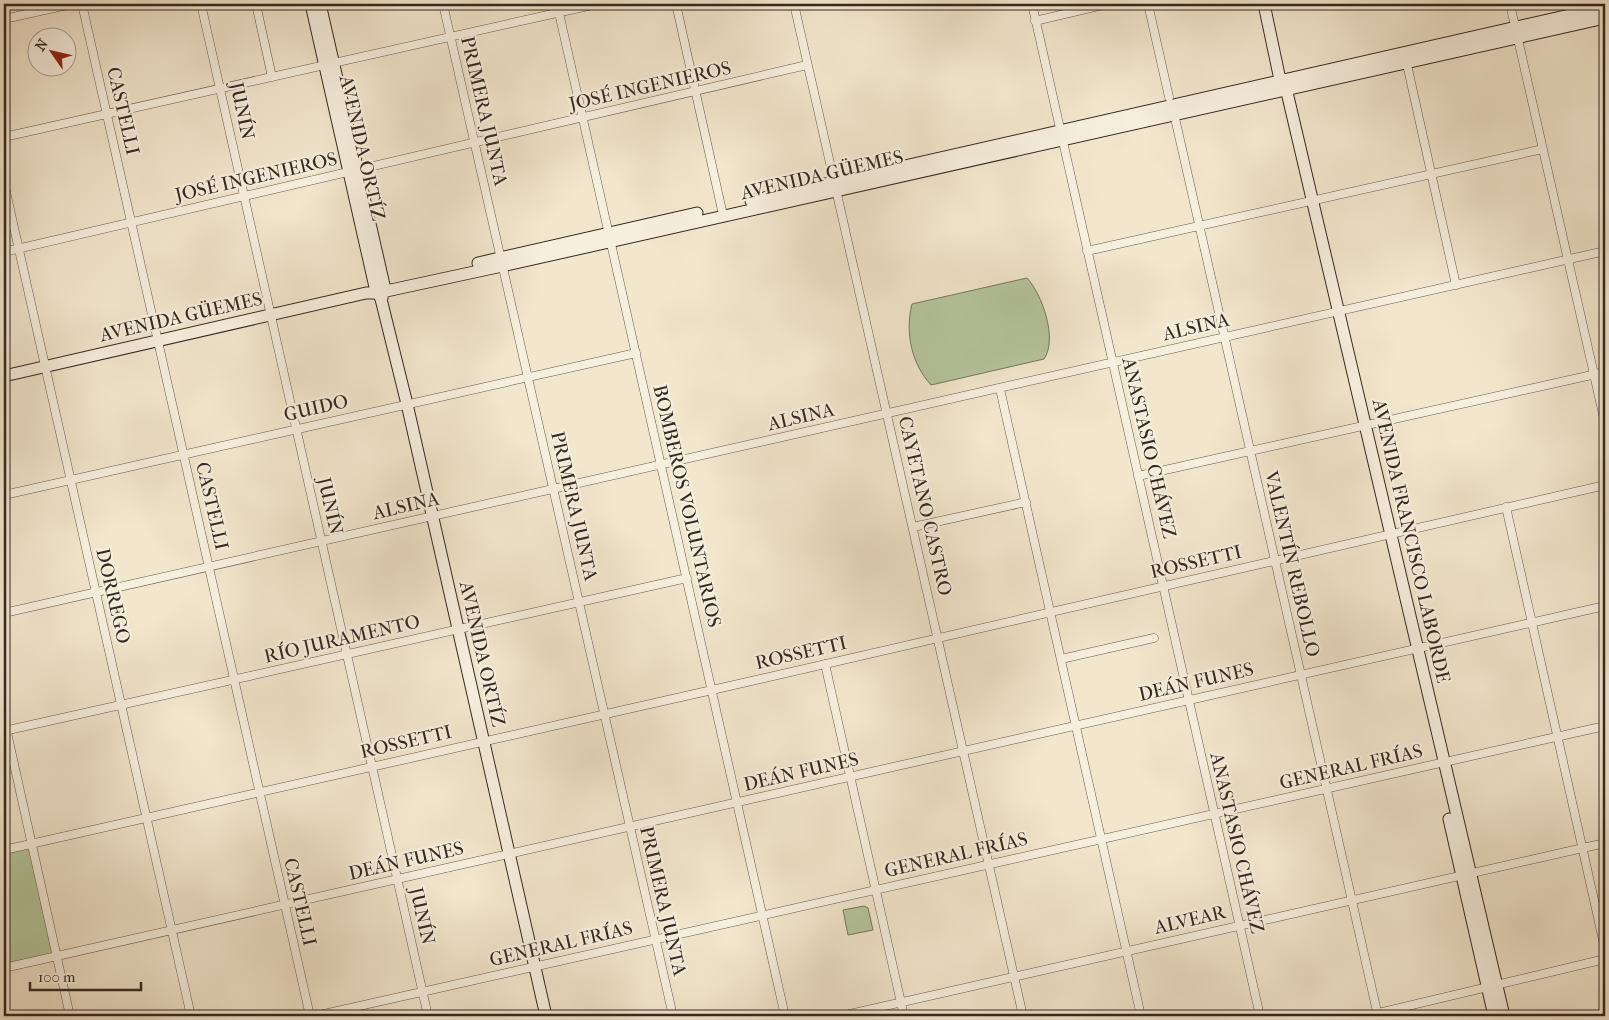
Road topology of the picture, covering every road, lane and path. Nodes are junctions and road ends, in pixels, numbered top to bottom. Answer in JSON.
{"nodes":[{"id":1,"x":72,"y":4,"type":"edge"},
{"id":2,"x":82,"y":4,"type":"edge"},
{"id":3,"x":200,"y":4,"type":"edge"},
{"id":4,"x":256,"y":4,"type":"edge"},
{"id":5,"x":311,"y":4,"type":"edge"},
{"id":6,"x":320,"y":4,"type":"edge"},
{"id":7,"x":443,"y":4,"type":"edge"},
{"id":8,"x":557,"y":4,"type":"edge"},
{"id":9,"x":597,"y":4,"type":"edge"},
{"id":10,"x":676,"y":4,"type":"edge"},
{"id":11,"x":794,"y":4,"type":"edge"},
{"id":12,"x":1032,"y":4,"type":"edge"},
{"id":13,"x":1107,"y":4,"type":"edge"},
{"id":14,"x":1148,"y":4,"type":"edge"},
{"id":15,"x":1264,"y":4,"type":"edge"},
{"id":16,"x":1510,"y":4,"type":"edge"},
{"id":17,"x":1605,"y":7,"type":"edge"},
{"id":18,"x":559,"y":12,"type":"junction"},
{"id":19,"x":1605,"y":18,"type":"edge"},
{"id":20,"x":4,"y":19,"type":"edge"},
{"id":21,"x":1035,"y":21,"type":"junction"},
{"id":22,"x":1517,"y":33,"type":"junction"},
{"id":23,"x":450,"y":37,"type":"junction"},
{"id":24,"x":1405,"y":59,"type":"junction"},
{"id":25,"x":329,"y":64,"type":"junction"},
{"id":26,"x":807,"y":65,"type":"junction"},
{"id":27,"x":272,"y":77,"type":"junction"},
{"id":28,"x":1281,"y":83,"type":"junction"},
{"id":29,"x":221,"y":89,"type":"junction"},
{"id":30,"x":695,"y":92,"type":"junction"},
{"id":31,"x":1169,"y":97,"type":"dead end"},
{"id":32,"x":107,"y":114,"type":"junction"},
{"id":33,"x":1175,"y":118,"type":"dead end"},
{"id":34,"x":582,"y":119,"type":"junction"},
{"id":35,"x":1061,"y":134,"type":"junction"},
{"id":36,"x":4,"y":137,"type":"edge"},
{"id":37,"x":475,"y":144,"type":"junction"},
{"id":38,"x":1543,"y":149,"type":"junction"},
{"id":39,"x":354,"y":170,"type":"junction"},
{"id":40,"x":1431,"y":174,"type":"junction"},
{"id":41,"x":4,"y":183,"type":"edge"},
{"id":42,"x":834,"y":186,"type":"junction"},
{"id":43,"x":244,"y":196,"type":"junction"},
{"id":44,"x":1309,"y":201,"type":"junction"},
{"id":45,"x":722,"y":212,"type":"junction"},
{"id":46,"x":131,"y":222,"type":"junction"},
{"id":47,"x":1199,"y":226,"type":"junction"},
{"id":48,"x":610,"y":237,"type":"junction"},
{"id":49,"x":18,"y":248,"type":"junction"},
{"id":50,"x":1087,"y":251,"type":"junction"},
{"id":51,"x":1605,"y":251,"type":"edge"},
{"id":52,"x":4,"y":252,"type":"edge"},
{"id":53,"x":1568,"y":260,"type":"junction"},
{"id":54,"x":501,"y":262,"type":"junction"},
{"id":55,"x":1456,"y":285,"type":"junction"},
{"id":56,"x":378,"y":291,"type":"junction"},
{"id":57,"x":1336,"y":312,"type":"junction"},
{"id":58,"x":270,"y":315,"type":"junction"},
{"id":59,"x":1224,"y":338,"type":"junction"},
{"id":60,"x":158,"y":341,"type":"junction"},
{"id":61,"x":636,"y":353,"type":"junction"},
{"id":62,"x":1113,"y":363,"type":"junction"},
{"id":63,"x":45,"y":367,"type":"junction"},
{"id":64,"x":1605,"y":372,"type":"edge"},
{"id":65,"x":1594,"y":374,"type":"junction"},
{"id":66,"x":4,"y":376,"type":"edge"},
{"id":67,"x":528,"y":377,"type":"junction"},
{"id":68,"x":1000,"y":388,"type":"junction"},
{"id":69,"x":407,"y":404,"type":"junction"},
{"id":70,"x":887,"y":414,"type":"junction"},
{"id":71,"x":1605,"y":423,"type":"edge"},
{"id":72,"x":1362,"y":426,"type":"junction"},
{"id":73,"x":296,"y":429,"type":"junction"},
{"id":74,"x":1250,"y":451,"type":"junction"},
{"id":75,"x":183,"y":455,"type":"junction"},
{"id":76,"x":661,"y":465,"type":"junction"},
{"id":77,"x":1138,"y":476,"type":"junction"},
{"id":78,"x":71,"y":480,"type":"junction"},
{"id":79,"x":1605,"y":485,"type":"edge"},
{"id":80,"x":553,"y":490,"type":"junction"},
{"id":81,"x":4,"y":495,"type":"edge"},
{"id":82,"x":1026,"y":502,"type":"junction"},
{"id":83,"x":1506,"y":508,"type":"junction"},
{"id":84,"x":433,"y":517,"type":"junction"},
{"id":85,"x":913,"y":527,"type":"junction"},
{"id":86,"x":1388,"y":534,"type":"junction"},
{"id":87,"x":321,"y":542,"type":"junction"},
{"id":88,"x":1275,"y":561,"type":"junction"},
{"id":89,"x":208,"y":567,"type":"junction"},
{"id":90,"x":686,"y":578,"type":"junction"},
{"id":91,"x":1163,"y":586,"type":"junction"},
{"id":92,"x":96,"y":592,"type":"junction"},
{"id":93,"x":579,"y":602,"type":"junction"},
{"id":94,"x":1605,"y":606,"type":"edge"},
{"id":95,"x":1050,"y":612,"type":"junction"},
{"id":96,"x":4,"y":613,"type":"edge"},
{"id":97,"x":1532,"y":622,"type":"junction"},
{"id":98,"x":458,"y":629,"type":"junction"},
{"id":99,"x":938,"y":638,"type":"junction"},
{"id":100,"x":1154,"y":638,"type":"dead end"},
{"id":101,"x":1415,"y":649,"type":"junction"},
{"id":102,"x":347,"y":654,"type":"junction"},
{"id":103,"x":1061,"y":659,"type":"junction"},
{"id":104,"x":825,"y":664,"type":"junction"},
{"id":105,"x":1301,"y":675,"type":"junction"},
{"id":106,"x":234,"y":680,"type":"junction"},
{"id":107,"x":712,"y":690,"type":"junction"},
{"id":108,"x":1189,"y":700,"type":"junction"},
{"id":109,"x":121,"y":705,"type":"junction"},
{"id":110,"x":604,"y":715,"type":"junction"},
{"id":111,"x":4,"y":719,"type":"edge"},
{"id":112,"x":1076,"y":726,"type":"junction"},
{"id":113,"x":1605,"y":726,"type":"edge"},
{"id":114,"x":5,"y":731,"type":"edge"},
{"id":115,"x":1558,"y":737,"type":"junction"},
{"id":116,"x":484,"y":742,"type":"junction"},
{"id":117,"x":963,"y":752,"type":"junction"},
{"id":118,"x":1440,"y":763,"type":"junction"},
{"id":119,"x":372,"y":767,"type":"junction"},
{"id":120,"x":850,"y":778,"type":"junction"},
{"id":121,"x":1327,"y":789,"type":"junction"},
{"id":122,"x":259,"y":792,"type":"junction"},
{"id":123,"x":737,"y":803,"type":"junction"},
{"id":124,"x":1214,"y":814,"type":"junction"},
{"id":125,"x":146,"y":817,"type":"junction"},
{"id":126,"x":630,"y":827,"type":"junction"},
{"id":127,"x":1102,"y":840,"type":"junction"},
{"id":128,"x":32,"y":843,"type":"junction"},
{"id":129,"x":1605,"y":843,"type":"edge"},
{"id":130,"x":1582,"y":848,"type":"junction"},
{"id":131,"x":4,"y":850,"type":"edge"},
{"id":132,"x":509,"y":854,"type":"junction"},
{"id":133,"x":989,"y":865,"type":"junction"},
{"id":134,"x":1465,"y":875,"type":"junction"},
{"id":135,"x":397,"y":880,"type":"junction"},
{"id":136,"x":876,"y":890,"type":"junction"},
{"id":137,"x":1352,"y":900,"type":"junction"},
{"id":138,"x":284,"y":905,"type":"junction"},
{"id":139,"x":762,"y":916,"type":"junction"},
{"id":140,"x":1239,"y":926,"type":"junction"},
{"id":141,"x":172,"y":930,"type":"junction"},
{"id":142,"x":655,"y":940,"type":"junction"},
{"id":143,"x":1605,"y":949,"type":"edge"},
{"id":144,"x":1127,"y":952,"type":"junction"},
{"id":145,"x":58,"y":956,"type":"junction"},
{"id":146,"x":1605,"y":959,"type":"edge"},
{"id":147,"x":535,"y":967,"type":"junction"},
{"id":148,"x":4,"y":968,"type":"edge"},
{"id":149,"x":1014,"y":977,"type":"junction"},
{"id":150,"x":1492,"y":986,"type":"junction"},
{"id":151,"x":422,"y":992,"type":"junction"},
{"id":152,"x":901,"y":1003,"type":"junction"},
{"id":153,"x":1378,"y":1015,"type":"edge"},
{"id":154,"x":70,"y":1016,"type":"edge"},
{"id":155,"x":191,"y":1016,"type":"edge"},
{"id":156,"x":310,"y":1016,"type":"edge"},
{"id":157,"x":314,"y":1016,"type":"edge"},
{"id":158,"x":428,"y":1016,"type":"edge"},
{"id":159,"x":546,"y":1016,"type":"edge"},
{"id":160,"x":672,"y":1016,"type":"edge"},
{"id":161,"x":785,"y":1016,"type":"edge"},
{"id":162,"x":841,"y":1016,"type":"edge"},
{"id":163,"x":904,"y":1016,"type":"edge"},
{"id":164,"x":1023,"y":1016,"type":"edge"},
{"id":165,"x":1141,"y":1016,"type":"edge"},
{"id":166,"x":1260,"y":1016,"type":"edge"},
{"id":167,"x":1366,"y":1016,"type":"edge"},
{"id":168,"x":1494,"y":1016,"type":"edge"},
{"id":169,"x":1504,"y":1016,"type":"edge"}],
"edges":[{"from":1,"to":20,"type":"street"},
{"from":2,"to":32,"type":"street","name":"CASTELLI"},
{"from":3,"to":29,"type":"street","name":"JUNÍN"},
{"from":4,"to":27,"type":"street"},
{"from":5,"to":25,"type":"main road","name":"AVENIDA ORTÍZ"},
{"from":6,"to":25,"type":"main road","name":"AVENIDA ORTÍZ"},
{"from":7,"to":23,"type":"street","name":"PRIMERA JUNTA"},
{"from":8,"to":18,"type":"street","name":"BOMBEROS VOLUNTARIOS"},
{"from":9,"to":18,"type":"street"},
{"from":10,"to":30,"type":"street"},
{"from":11,"to":26,"type":"street","name":"CAYETANO CASTRO"},
{"from":12,"to":21,"type":"street","name":"ANASTASIO CHÁVEZ"},
{"from":13,"to":21,"type":"street"},
{"from":14,"to":31,"type":"street"},
{"from":15,"to":28,"type":"main road","name":"AVENIDA FRANCISCO LABORDE"},
{"from":16,"to":22,"type":"street"},
{"from":17,"to":22,"type":"main road"},
{"from":18,"to":23,"type":"street"},
{"from":18,"to":34,"type":"street","name":"BOMBEROS VOLUNTARIOS"},
{"from":19,"to":22,"type":"main road"},
{"from":21,"to":35,"type":"street","name":"ANASTASIO CHÁVEZ"},
{"from":22,"to":24,"type":"main road","name":"AVENIDA GÜEMES"},
{"from":22,"to":38,"type":"street"},
{"from":23,"to":25,"type":"street"},
{"from":23,"to":37,"type":"street","name":"PRIMERA JUNTA"},
{"from":24,"to":28,"type":"main road","name":"AVENIDA GÜEMES"},
{"from":24,"to":40,"type":"street"},
{"from":25,"to":27,"type":"street"},
{"from":25,"to":39,"type":"main road","name":"AVENIDA ORTÍZ"},
{"from":26,"to":30,"type":"street","name":"JOSÉ INGENIEROS"},
{"from":26,"to":42,"type":"street","name":"CAYETANO CASTRO"},
{"from":27,"to":29,"type":"street"},
{"from":28,"to":35,"type":"main road","name":"AVENIDA GÜEMES"},
{"from":28,"to":44,"type":"main road","name":"AVENIDA FRANCISCO LABORDE"},
{"from":29,"to":32,"type":"street"},
{"from":29,"to":43,"type":"street","name":"JUNÍN"},
{"from":30,"to":34,"type":"street","name":"JOSÉ INGENIEROS"},
{"from":30,"to":45,"type":"street"},
{"from":32,"to":36,"type":"street"},
{"from":32,"to":46,"type":"street","name":"CASTELLI"},
{"from":33,"to":47,"type":"street","name":"VALENTÍN REBOLLO"},
{"from":34,"to":37,"type":"street","name":"JOSÉ INGENIEROS"},
{"from":34,"to":48,"type":"street","name":"BOMBEROS VOLUNTARIOS"},
{"from":35,"to":42,"type":"main road","name":"AVENIDA GÜEMES"},
{"from":35,"to":50,"type":"street","name":"ANASTASIO CHÁVEZ"},
{"from":37,"to":39,"type":"street","name":"JOSÉ INGENIEROS"},
{"from":37,"to":54,"type":"street","name":"PRIMERA JUNTA"},
{"from":38,"to":40,"type":"street"},
{"from":38,"to":53,"type":"street"},
{"from":39,"to":43,"type":"street","name":"JOSÉ INGENIEROS"},
{"from":39,"to":56,"type":"main road","name":"AVENIDA ORTÍZ"},
{"from":40,"to":44,"type":"street"},
{"from":40,"to":55,"type":"street"},
{"from":41,"to":49,"type":"street","name":"DORREGO"},
{"from":42,"to":45,"type":"main road","name":"AVENIDA GÜEMES"},
{"from":42,"to":70,"type":"street","name":"CAYETANO CASTRO"},
{"from":43,"to":46,"type":"street","name":"JOSÉ INGENIEROS"},
{"from":43,"to":58,"type":"street","name":"JUNÍN"},
{"from":44,"to":47,"type":"street"},
{"from":44,"to":57,"type":"main road","name":"AVENIDA FRANCISCO LABORDE"},
{"from":45,"to":48,"type":"main road","name":"AVENIDA GÜEMES"},
{"from":46,"to":49,"type":"street","name":"JOSÉ INGENIEROS"},
{"from":46,"to":60,"type":"street","name":"CASTELLI"},
{"from":47,"to":50,"type":"street"},
{"from":47,"to":59,"type":"street","name":"VALENTÍN REBOLLO"},
{"from":48,"to":54,"type":"main road","name":"AVENIDA GÜEMES"},
{"from":48,"to":61,"type":"street","name":"BOMBEROS VOLUNTARIOS"},
{"from":49,"to":52,"type":"street","name":"JOSÉ INGENIEROS"},
{"from":49,"to":63,"type":"street","name":"DORREGO"},
{"from":50,"to":62,"type":"street","name":"ANASTASIO CHÁVEZ"},
{"from":51,"to":53,"type":"street","name":"ALSINA"},
{"from":53,"to":55,"type":"street","name":"ALSINA"},
{"from":53,"to":65,"type":"street"},
{"from":54,"to":56,"type":"main road","name":"AVENIDA GÜEMES"},
{"from":54,"to":67,"type":"street","name":"PRIMERA JUNTA"},
{"from":55,"to":57,"type":"street","name":"ALSINA"},
{"from":56,"to":58,"type":"main road","name":"AVENIDA GÜEMES"},
{"from":56,"to":69,"type":"main road","name":"AVENIDA ORTÍZ"},
{"from":57,"to":59,"type":"street","name":"ALSINA"},
{"from":57,"to":72,"type":"main road","name":"AVENIDA FRANCISCO LABORDE"},
{"from":58,"to":60,"type":"main road","name":"AVENIDA GÜEMES"},
{"from":58,"to":73,"type":"street","name":"JUNÍN"},
{"from":59,"to":62,"type":"street","name":"ALSINA"},
{"from":59,"to":74,"type":"street","name":"VALENTÍN REBOLLO"},
{"from":60,"to":63,"type":"main road","name":"AVENIDA GÜEMES"},
{"from":60,"to":75,"type":"street","name":"CASTELLI"},
{"from":61,"to":67,"type":"street","name":"GUIDO"},
{"from":61,"to":76,"type":"street","name":"BOMBEROS VOLUNTARIOS"},
{"from":62,"to":68,"type":"street","name":"ALSINA"},
{"from":62,"to":77,"type":"street","name":"ANASTASIO CHÁVEZ"},
{"from":63,"to":66,"type":"main road","name":"AVENIDA GÜEMES"},
{"from":63,"to":78,"type":"street","name":"DORREGO"},
{"from":64,"to":65,"type":"street"},
{"from":65,"to":71,"type":"street"},
{"from":65,"to":72,"type":"street"},
{"from":67,"to":69,"type":"street","name":"GUIDO"},
{"from":67,"to":80,"type":"street","name":"PRIMERA JUNTA"},
{"from":68,"to":70,"type":"street","name":"ALSINA"},
{"from":68,"to":82,"type":"street"},
{"from":69,"to":73,"type":"street","name":"GUIDO"},
{"from":69,"to":84,"type":"main road","name":"AVENIDA ORTÍZ"},
{"from":70,"to":76,"type":"street","name":"ALSINA"},
{"from":70,"to":85,"type":"street","name":"CAYETANO CASTRO"},
{"from":72,"to":74,"type":"street"},
{"from":72,"to":86,"type":"main road","name":"AVENIDA FRANCISCO LABORDE"},
{"from":73,"to":75,"type":"street","name":"GUIDO"},
{"from":73,"to":87,"type":"street","name":"JUNÍN"},
{"from":74,"to":77,"type":"street"},
{"from":74,"to":88,"type":"street","name":"VALENTÍN REBOLLO"},
{"from":75,"to":78,"type":"street","name":"GUIDO"},
{"from":75,"to":89,"type":"street","name":"CASTELLI"},
{"from":76,"to":80,"type":"street","name":"ALSINA"},
{"from":76,"to":90,"type":"street","name":"BOMBEROS VOLUNTARIOS"},
{"from":77,"to":91,"type":"street","name":"ANASTASIO CHÁVEZ"},
{"from":78,"to":81,"type":"street","name":"GUIDO"},
{"from":78,"to":92,"type":"street","name":"DORREGO"},
{"from":79,"to":83,"type":"street","name":"ROSSETTI"},
{"from":80,"to":84,"type":"street","name":"ALSINA"},
{"from":80,"to":93,"type":"street","name":"PRIMERA JUNTA"},
{"from":82,"to":85,"type":"street"},
{"from":82,"to":95,"type":"street"},
{"from":83,"to":86,"type":"street","name":"ROSSETTI"},
{"from":83,"to":97,"type":"street"},
{"from":84,"to":87,"type":"street","name":"ALSINA"},
{"from":84,"to":98,"type":"main road","name":"AVENIDA ORTÍZ"},
{"from":85,"to":99,"type":"street","name":"CAYETANO CASTRO"},
{"from":86,"to":88,"type":"street","name":"ROSSETTI"},
{"from":86,"to":101,"type":"main road","name":"AVENIDA FRANCISCO LABORDE"},
{"from":87,"to":89,"type":"street","name":"ALSINA"},
{"from":87,"to":102,"type":"street","name":"JUNÍN"},
{"from":88,"to":91,"type":"street","name":"ROSSETTI"},
{"from":88,"to":105,"type":"street","name":"VALENTÍN REBOLLO"},
{"from":89,"to":92,"type":"street","name":"ALSINA"},
{"from":89,"to":106,"type":"street","name":"CASTELLI"},
{"from":90,"to":93,"type":"street","name":"RÍO JURAMENTO"},
{"from":90,"to":107,"type":"street","name":"BOMBEROS VOLUNTARIOS"},
{"from":91,"to":95,"type":"street","name":"ROSSETTI"},
{"from":91,"to":108,"type":"street","name":"ANASTASIO CHÁVEZ"},
{"from":92,"to":96,"type":"street","name":"ALSINA"},
{"from":92,"to":109,"type":"street","name":"DORREGO"},
{"from":93,"to":98,"type":"street","name":"RÍO JURAMENTO"},
{"from":93,"to":110,"type":"street","name":"PRIMERA JUNTA"},
{"from":94,"to":97,"type":"street","name":"DEÁN FUNES"},
{"from":95,"to":99,"type":"street","name":"ROSSETTI"},
{"from":95,"to":103,"type":"street"},
{"from":97,"to":101,"type":"street","name":"DEÁN FUNES"},
{"from":97,"to":115,"type":"street"},
{"from":98,"to":102,"type":"street","name":"RÍO JURAMENTO"},
{"from":98,"to":116,"type":"main road","name":"AVENIDA ORTÍZ"},
{"from":99,"to":104,"type":"street","name":"ROSSETTI"},
{"from":99,"to":117,"type":"street","name":"CAYETANO CASTRO"},
{"from":100,"to":103,"type":"street"},
{"from":101,"to":105,"type":"street","name":"DEÁN FUNES"},
{"from":101,"to":118,"type":"main road","name":"AVENIDA FRANCISCO LABORDE"},
{"from":102,"to":106,"type":"street","name":"RÍO JURAMENTO"},
{"from":102,"to":119,"type":"street","name":"JUNÍN"},
{"from":103,"to":112,"type":"street"},
{"from":104,"to":107,"type":"street","name":"ROSSETTI"},
{"from":104,"to":120,"type":"street"},
{"from":105,"to":108,"type":"street","name":"DEÁN FUNES"},
{"from":105,"to":121,"type":"street","name":"VALENTÍN REBOLLO"},
{"from":106,"to":109,"type":"street","name":"RÍO JURAMENTO"},
{"from":106,"to":122,"type":"street","name":"CASTELLI"},
{"from":107,"to":110,"type":"street","name":"ROSSETTI"},
{"from":107,"to":123,"type":"street","name":"BOMBEROS VOLUNTARIOS"},
{"from":108,"to":112,"type":"street","name":"DEÁN FUNES"},
{"from":108,"to":124,"type":"street","name":"ANASTASIO CHÁVEZ"},
{"from":109,"to":114,"type":"street","name":"RÍO JURAMENTO"},
{"from":109,"to":125,"type":"street","name":"DORREGO"},
{"from":110,"to":116,"type":"street","name":"ROSSETTI"},
{"from":110,"to":126,"type":"street","name":"PRIMERA JUNTA"},
{"from":111,"to":114,"type":"street"},
{"from":112,"to":117,"type":"street","name":"DEÁN FUNES"},
{"from":112,"to":127,"type":"street"},
{"from":113,"to":115,"type":"street","name":"GENERAL FRÍAS"},
{"from":114,"to":128,"type":"street"},
{"from":115,"to":118,"type":"street","name":"GENERAL FRÍAS"},
{"from":115,"to":130,"type":"street"},
{"from":116,"to":119,"type":"street","name":"ROSSETTI"},
{"from":116,"to":132,"type":"main road","name":"AVENIDA ORTÍZ"},
{"from":117,"to":120,"type":"street","name":"DEÁN FUNES"},
{"from":117,"to":133,"type":"street","name":"CAYETANO CASTRO"},
{"from":118,"to":121,"type":"street","name":"GENERAL FRÍAS"},
{"from":118,"to":134,"type":"main road","name":"AVENIDA FRANCISCO LABORDE"},
{"from":119,"to":122,"type":"street","name":"ROSSETTI"},
{"from":119,"to":135,"type":"street","name":"JUNÍN"},
{"from":120,"to":123,"type":"street","name":"DEÁN FUNES"},
{"from":120,"to":136,"type":"street"},
{"from":121,"to":124,"type":"street","name":"GENERAL FRÍAS"},
{"from":121,"to":137,"type":"street","name":"VALENTÍN REBOLLO"},
{"from":122,"to":125,"type":"street","name":"ROSSETTI"},
{"from":122,"to":138,"type":"street","name":"CASTELLI"},
{"from":123,"to":126,"type":"street","name":"DEÁN FUNES"},
{"from":123,"to":139,"type":"street","name":"BOMBEROS VOLUNTARIOS"},
{"from":124,"to":127,"type":"street","name":"GENERAL FRÍAS"},
{"from":124,"to":140,"type":"street","name":"ANASTASIO CHÁVEZ"},
{"from":125,"to":128,"type":"street","name":"ROSSETTI"},
{"from":125,"to":141,"type":"street","name":"DORREGO"},
{"from":126,"to":132,"type":"street","name":"DEÁN FUNES"},
{"from":126,"to":142,"type":"street","name":"PRIMERA JUNTA"},
{"from":127,"to":133,"type":"street","name":"GENERAL FRÍAS"},
{"from":127,"to":144,"type":"street"},
{"from":128,"to":131,"type":"street","name":"ROSSETTI"},
{"from":128,"to":145,"type":"street"},
{"from":129,"to":130,"type":"street","name":"ALVEAR"},
{"from":130,"to":134,"type":"street","name":"ALVEAR"},
{"from":130,"to":143,"type":"street"},
{"from":132,"to":135,"type":"street","name":"DEÁN FUNES"},
{"from":132,"to":147,"type":"main road","name":"AVENIDA ORTÍZ"},
{"from":133,"to":136,"type":"street","name":"GENERAL FRÍAS"},
{"from":133,"to":149,"type":"street","name":"CAYETANO CASTRO"},
{"from":134,"to":137,"type":"street","name":"ALVEAR"},
{"from":134,"to":150,"type":"main road","name":"AVENIDA FRANCISCO LABORDE"},
{"from":135,"to":138,"type":"street","name":"DEÁN FUNES"},
{"from":135,"to":151,"type":"street","name":"JUNÍN"},
{"from":136,"to":139,"type":"street","name":"GENERAL FRÍAS"},
{"from":136,"to":152,"type":"street"},
{"from":137,"to":140,"type":"street","name":"ALVEAR"},
{"from":137,"to":153,"type":"street","name":"VALENTÍN REBOLLO"},
{"from":138,"to":141,"type":"street","name":"DEÁN FUNES"},
{"from":138,"to":156,"type":"street","name":"CASTELLI"},
{"from":139,"to":142,"type":"street","name":"GENERAL FRÍAS"},
{"from":139,"to":161,"type":"street","name":"BOMBEROS VOLUNTARIOS"},
{"from":140,"to":144,"type":"street","name":"ALVEAR"},
{"from":140,"to":166,"type":"street","name":"ANASTASIO CHÁVEZ"},
{"from":141,"to":145,"type":"street","name":"DEÁN FUNES"},
{"from":141,"to":155,"type":"street","name":"DORREGO"},
{"from":142,"to":147,"type":"street","name":"GENERAL FRÍAS"},
{"from":142,"to":160,"type":"street","name":"PRIMERA JUNTA"},
{"from":144,"to":149,"type":"street","name":"ALVEAR"},
{"from":144,"to":165,"type":"street"},
{"from":145,"to":148,"type":"street","name":"DEÁN FUNES"},
{"from":145,"to":154,"type":"street"},
{"from":146,"to":150,"type":"street"},
{"from":147,"to":151,"type":"street","name":"GENERAL FRÍAS"},
{"from":147,"to":159,"type":"main road","name":"AVENIDA ORTÍZ"},
{"from":149,"to":152,"type":"street","name":"ALVEAR"},
{"from":149,"to":164,"type":"street","name":"CAYETANO CASTRO"},
{"from":150,"to":153,"type":"street"},
{"from":150,"to":168,"type":"main road","name":"AVENIDA FRANCISCO LABORDE"},
{"from":150,"to":169,"type":"main road","name":"AVENIDA FRANCISCO LABORDE"},
{"from":151,"to":157,"type":"street","name":"GENERAL FRÍAS"},
{"from":151,"to":158,"type":"street","name":"JUNÍN"},
{"from":152,"to":162,"type":"street","name":"ALVEAR"},
{"from":152,"to":163,"type":"street"},
{"from":153,"to":167,"type":"street"}]}
